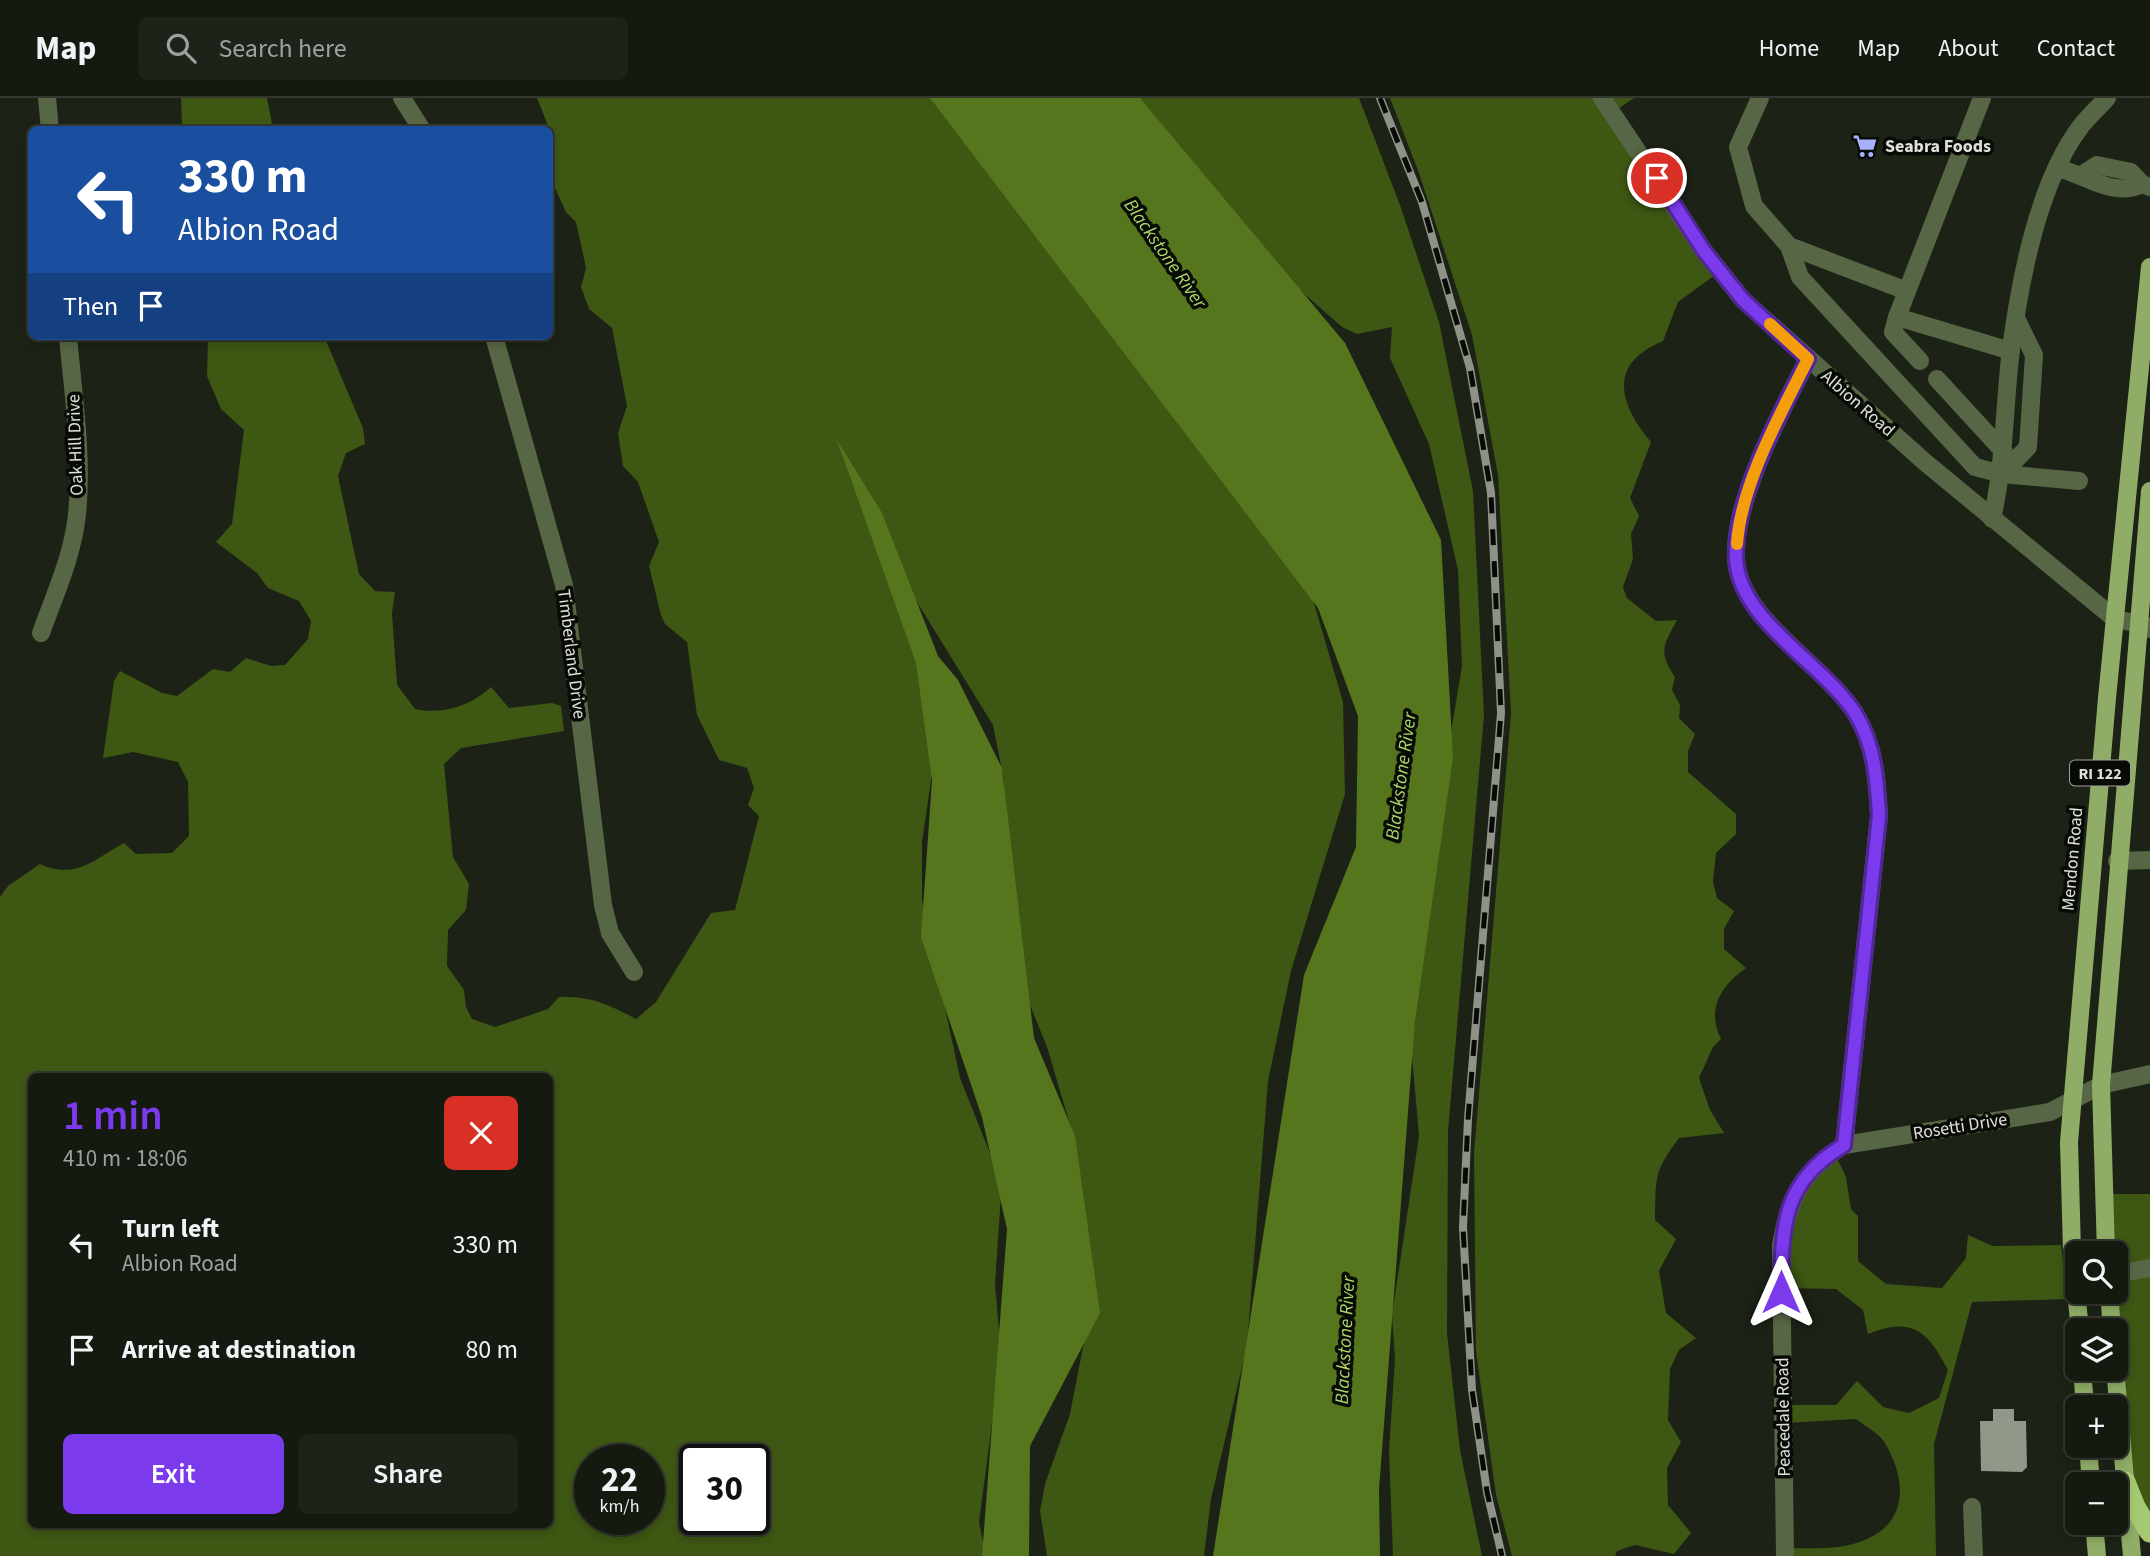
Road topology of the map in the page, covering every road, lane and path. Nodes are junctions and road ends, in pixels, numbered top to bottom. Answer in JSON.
{"nodes":[{"id":1,"x":47,"y":98,"type":"edge"},
{"id":2,"x":402,"y":98,"type":"edge"},
{"id":3,"x":1602,"y":98,"type":"edge"},
{"id":4,"x":1760,"y":98,"type":"edge"},
{"id":5,"x":1982,"y":98,"type":"edge"},
{"id":6,"x":2107,"y":98,"type":"edge"},
{"id":7,"x":50,"y":126,"type":"edge"},
{"id":8,"x":420,"y":126,"type":"edge"},
{"id":9,"x":2057,"y":168,"type":"junction"},
{"id":10,"x":2146,"y":185,"type":"edge"},
{"id":11,"x":1789,"y":246,"type":"junction"},
{"id":12,"x":2150,"y":267,"type":"edge"},
{"id":13,"x":1907,"y":291,"type":"junction"},
{"id":14,"x":1897,"y":317,"type":"junction"},
{"id":15,"x":2016,"y":318,"type":"junction"},
{"id":16,"x":68,"y":340,"type":"edge"},
{"id":17,"x":495,"y":340,"type":"edge"},
{"id":18,"x":2011,"y":351,"type":"junction"},
{"id":19,"x":1808,"y":359,"type":"junction"},
{"id":20,"x":1920,"y":361,"type":"dead end"},
{"id":21,"x":1937,"y":379,"type":"dead end"},
{"id":22,"x":2143,"y":421,"type":"edge"},
{"id":23,"x":2004,"y":452,"type":"junction"},
{"id":24,"x":2002,"y":474,"type":"junction"},
{"id":25,"x":2079,"y":481,"type":"dead end"},
{"id":26,"x":2150,"y":491,"type":"edge"},
{"id":27,"x":1992,"y":519,"type":"junction"},
{"id":28,"x":2115,"y":619,"type":"junction"},
{"id":29,"x":2146,"y":625,"type":"edge"},
{"id":30,"x":41,"y":633,"type":"dead end"},
{"id":31,"x":2150,"y":860,"type":"edge"},
{"id":32,"x":2117,"y":861,"type":"junction"},
{"id":33,"x":634,"y":972,"type":"dead end"},
{"id":34,"x":2150,"y":1074,"type":"edge"},
{"id":35,"x":2101,"y":1084,"type":"junction"},
{"id":36,"x":2073,"y":1100,"type":"junction"},
{"id":37,"x":1844,"y":1145,"type":"junction"},
{"id":38,"x":2073,"y":1241,"type":"edge"},
{"id":39,"x":2106,"y":1241,"type":"edge"},
{"id":40,"x":2150,"y":1268,"type":"edge"},
{"id":41,"x":2128,"y":1272,"type":"edge"},
{"id":42,"x":2116,"y":1381,"type":"edge"},
{"id":43,"x":2124,"y":1472,"type":"edge"},
{"id":44,"x":2128,"y":1490,"type":"edge"},
{"id":45,"x":1972,"y":1507,"type":"dead end"},
{"id":46,"x":2128,"y":1514,"type":"edge"},
{"id":47,"x":2150,"y":1532,"type":"edge"},
{"id":48,"x":2095,"y":1535,"type":"edge"},
{"id":49,"x":1785,"y":1556,"type":"edge"},
{"id":50,"x":1974,"y":1556,"type":"edge"},
{"id":51,"x":2097,"y":1556,"type":"edge"},
{"id":52,"x":2132,"y":1556,"type":"edge"}],
"edges":[{"from":1,"to":7,"type":"street"},
{"from":2,"to":8,"type":"street"},
{"from":3,"to":19,"type":"street","name":"Albion Road"},
{"from":4,"to":11,"type":"street"},
{"from":5,"to":13,"type":"street"},
{"from":6,"to":9,"type":"street"},
{"from":9,"to":10,"type":"street"},
{"from":9,"to":15,"type":"street"},
{"from":11,"to":13,"type":"street"},
{"from":11,"to":24,"type":"street"},
{"from":12,"to":22,"type":"main road","name":"Mendon Road","number":"RI 122"},
{"from":13,"to":14,"type":"street"},
{"from":14,"to":18,"type":"street"},
{"from":14,"to":20,"type":"street"},
{"from":15,"to":18,"type":"street"},
{"from":15,"to":24,"type":"street"},
{"from":16,"to":30,"type":"street","name":"Oak Hill Drive"},
{"from":17,"to":33,"type":"street","name":"Timberland Drive"},
{"from":18,"to":23,"type":"street"},
{"from":19,"to":27,"type":"street","name":"Albion Road"},
{"from":19,"to":37,"type":"street"},
{"from":21,"to":23,"type":"street"},
{"from":22,"to":28,"type":"main road","name":"Mendon Road","number":"RI 122"},
{"from":23,"to":24,"type":"street"},
{"from":24,"to":25,"type":"street"},
{"from":24,"to":27,"type":"street"},
{"from":26,"to":29,"type":"main road","number":"RI 122"},
{"from":27,"to":28,"type":"street","name":"Albion Road"},
{"from":28,"to":29,"type":"street","name":"Albion Road"},
{"from":28,"to":36,"type":"main road","name":"Mendon Road","number":"RI 122"},
{"from":29,"to":32,"type":"main road","number":"RI 122"},
{"from":31,"to":32,"type":"street"},
{"from":32,"to":35,"type":"main road","number":"RI 122"},
{"from":34,"to":35,"type":"street","name":"Rosetti Drive"},
{"from":35,"to":36,"type":"street","name":"Rosetti Drive"},
{"from":35,"to":39,"type":"main road","number":"RI 122"},
{"from":36,"to":37,"type":"street","name":"Rosetti Drive"},
{"from":36,"to":38,"type":"main road","name":"Mendon Road","number":"RI 122"},
{"from":37,"to":49,"type":"street","name":"Peacedale Road"},
{"from":40,"to":41,"type":"street"},
{"from":42,"to":43,"type":"main road"},
{"from":44,"to":47,"type":"highway"},
{"from":45,"to":50,"type":"street"},
{"from":46,"to":52,"type":"main road"},
{"from":48,"to":51,"type":"main road"}]}
